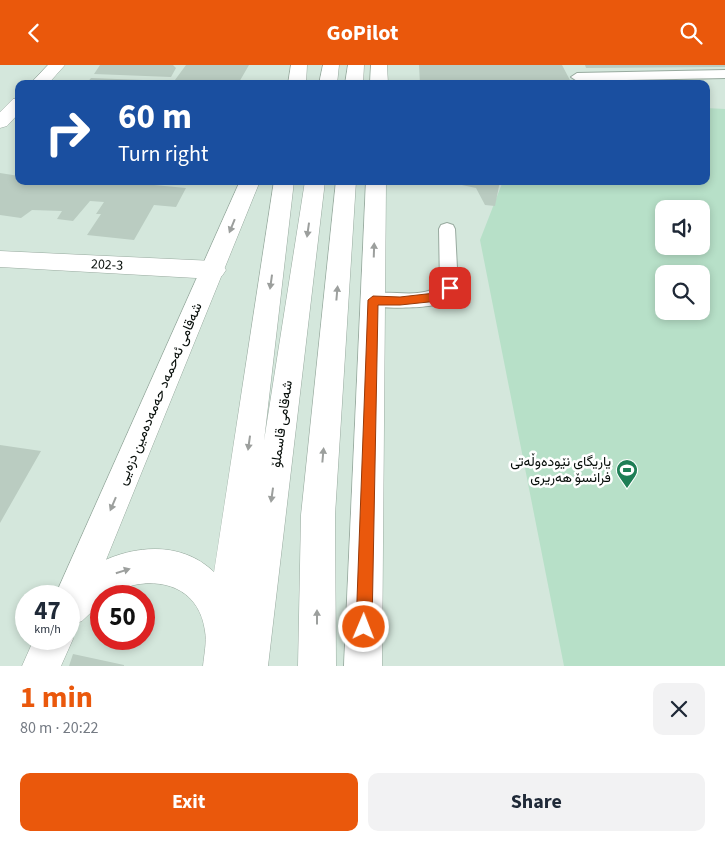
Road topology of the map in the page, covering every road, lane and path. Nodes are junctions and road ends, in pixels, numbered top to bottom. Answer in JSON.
{"nodes":[{"id":1,"x":57,"y":65,"type":"edge"},
{"id":2,"x":299,"y":65,"type":"edge"},
{"id":3,"x":331,"y":65,"type":"edge"},
{"id":4,"x":356,"y":65,"type":"edge"},
{"id":5,"x":379,"y":65,"type":"edge"},
{"id":6,"x":725,"y":74,"type":"edge"},
{"id":7,"x":578,"y":77,"type":"dead end"},
{"id":8,"x":42,"y":80,"type":"edge"},
{"id":9,"x":292,"y":80,"type":"edge"},
{"id":10,"x":297,"y":80,"type":"edge"},
{"id":11,"x":329,"y":80,"type":"edge"},
{"id":12,"x":354,"y":80,"type":"edge"},
{"id":13,"x":379,"y":80,"type":"edge"},
{"id":14,"x":15,"y":107,"type":"edge"},
{"id":15,"x":0,"y":122,"type":"edge"},
{"id":16,"x":248,"y":185,"type":"edge"},
{"id":17,"x":283,"y":185,"type":"edge"},
{"id":18,"x":314,"y":185,"type":"edge"},
{"id":19,"x":346,"y":185,"type":"edge"},
{"id":20,"x":376,"y":185,"type":"edge"},
{"id":21,"x":447,"y":229,"type":"dead end"},
{"id":22,"x":0,"y":259,"type":"edge"},
{"id":23,"x":214,"y":271,"type":"junction"},
{"id":24,"x":373,"y":300,"type":"junction"},
{"id":25,"x":78,"y":585,"type":"edge"},
{"id":26,"x":80,"y":598,"type":"edge"},
{"id":27,"x":224,"y":631,"type":"junction"},
{"id":28,"x":49,"y":650,"type":"edge"},
{"id":29,"x":41,"y":666,"type":"edge"},
{"id":30,"x":222,"y":666,"type":"edge"},
{"id":31,"x":249,"y":666,"type":"edge"},
{"id":32,"x":317,"y":666,"type":"edge"},
{"id":33,"x":363,"y":666,"type":"edge"}],
"edges":[{"from":1,"to":8,"type":"main road"},
{"from":2,"to":9,"type":"main road"},
{"from":2,"to":10,"type":"main road"},
{"from":3,"to":11,"type":"main road"},
{"from":4,"to":12,"type":"main road"},
{"from":5,"to":13,"type":"main road"},
{"from":6,"to":7,"type":"lane"},
{"from":14,"to":15,"type":"main road"},
{"from":16,"to":23,"type":"main road","name":"شەقامی ئەحمەد حەمەدەمین دزەیی","one_way":true},
{"from":17,"to":27,"type":"main road","one_way":true},
{"from":18,"to":31,"type":"main road","name":"شەقامی قاسملۆ","one_way":true},
{"from":32,"to":19,"type":"main road","one_way":true},
{"from":24,"to":20,"type":"main road","one_way":true},
{"from":21,"to":24,"type":"lane"},
{"from":22,"to":23,"type":"main road","name":"202-3"},
{"from":23,"to":25,"type":"main road","name":"شەقامی ئەحمەد حەمەدەمین دزەیی","one_way":true},
{"from":24,"to":33,"type":"main road"},
{"from":26,"to":27,"type":"main road","one_way":true},
{"from":27,"to":30,"type":"main road"},
{"from":28,"to":29,"type":"main road"}]}
